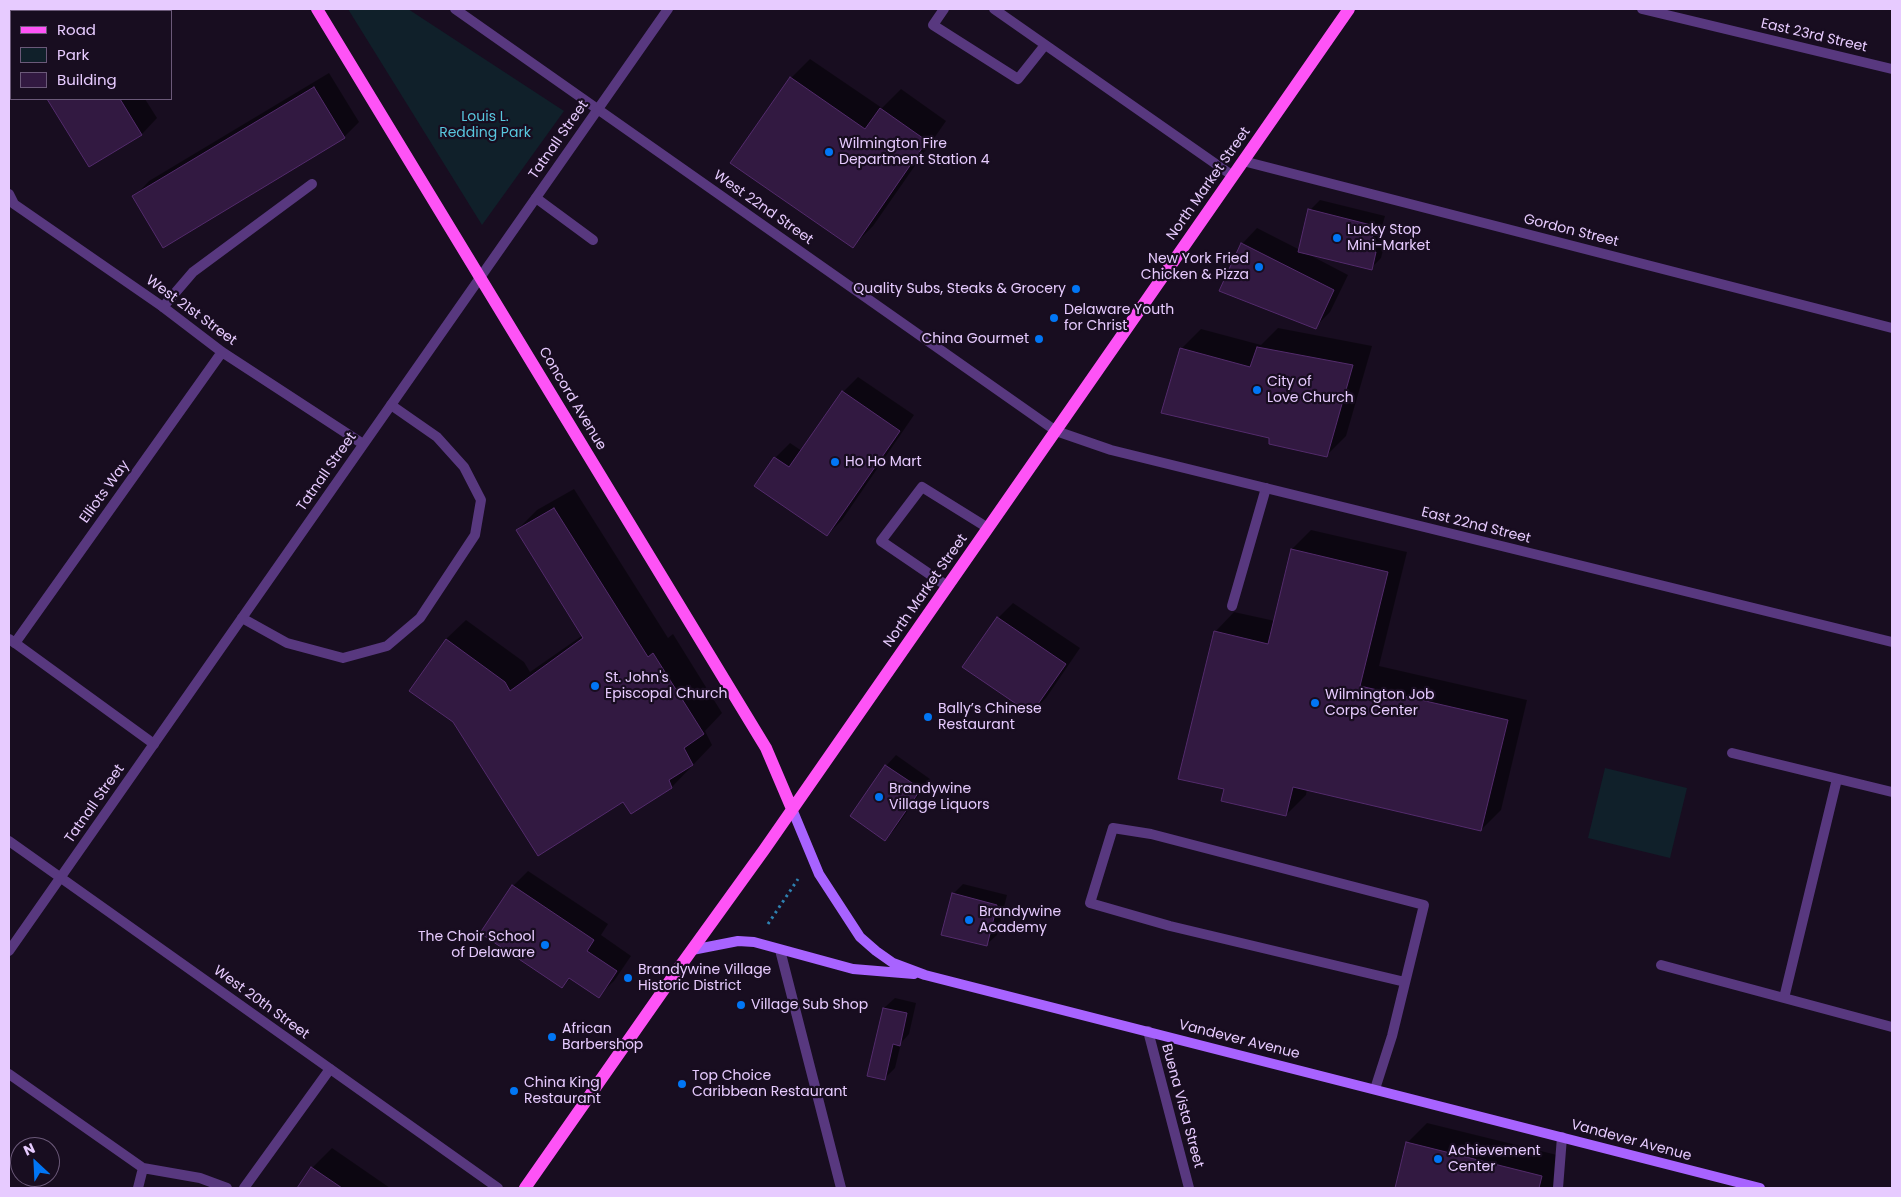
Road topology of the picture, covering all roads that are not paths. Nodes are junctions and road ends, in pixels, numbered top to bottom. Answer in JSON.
{"nodes":[{"id":1,"x":317,"y":9,"type":"edge"},
{"id":2,"x":455,"y":9,"type":"edge"},
{"id":3,"x":668,"y":9,"type":"edge"},
{"id":4,"x":944,"y":9,"type":"edge"},
{"id":5,"x":994,"y":9,"type":"edge"},
{"id":6,"x":1349,"y":9,"type":"edge"},
{"id":7,"x":1642,"y":9,"type":"edge"},
{"id":8,"x":1045,"y":45,"type":"junction"},
{"id":9,"x":1892,"y":68,"type":"edge"},
{"id":10,"x":598,"y":108,"type":"junction"},
{"id":11,"x":1243,"y":161,"type":"junction"},
{"id":12,"x":1233,"y":176,"type":"junction"},
{"id":13,"x":312,"y":184,"type":"dead end"},
{"id":14,"x":9,"y":194,"type":"edge"},
{"id":15,"x":536,"y":198,"type":"junction"},
{"id":16,"x":593,"y":240,"type":"dead end"},
{"id":17,"x":480,"y":277,"type":"junction"},
{"id":18,"x":163,"y":308,"type":"junction"},
{"id":19,"x":1892,"y":328,"type":"edge"},
{"id":20,"x":222,"y":352,"type":"junction"},
{"id":21,"x":391,"y":405,"type":"junction"},
{"id":22,"x":1056,"y":430,"type":"junction"},
{"id":23,"x":363,"y":444,"type":"junction"},
{"id":24,"x":1266,"y":488,"type":"junction"},
{"id":25,"x":988,"y":528,"type":"junction"},
{"id":26,"x":947,"y":586,"type":"junction"},
{"id":27,"x":1232,"y":606,"type":"dead end"},
{"id":28,"x":242,"y":618,"type":"junction"},
{"id":29,"x":12,"y":641,"type":"edge"},
{"id":30,"x":1892,"y":642,"type":"edge"},
{"id":31,"x":154,"y":744,"type":"junction"},
{"id":32,"x":1732,"y":753,"type":"dead end"},
{"id":33,"x":1837,"y":778,"type":"junction"},
{"id":34,"x":1892,"y":792,"type":"edge"},
{"id":35,"x":792,"y":809,"type":"junction"},
{"id":36,"x":9,"y":841,"type":"edge"},
{"id":37,"x":61,"y":877,"type":"junction"},
{"id":38,"x":692,"y":950,"type":"junction"},
{"id":39,"x":780,"y":950,"type":"junction"},
{"id":40,"x":9,"y":951,"type":"edge"},
{"id":41,"x":1662,"y":965,"type":"dead end"},
{"id":42,"x":924,"y":975,"type":"junction"},
{"id":43,"x":1405,"y":982,"type":"junction"},
{"id":44,"x":1784,"y":998,"type":"junction"},
{"id":45,"x":1892,"y":1027,"type":"edge"},
{"id":46,"x":1148,"y":1031,"type":"junction"},
{"id":47,"x":330,"y":1069,"type":"junction"},
{"id":48,"x":9,"y":1074,"type":"edge"},
{"id":49,"x":1376,"y":1089,"type":"junction"},
{"id":50,"x":1562,"y":1137,"type":"junction"},
{"id":51,"x":143,"y":1168,"type":"junction"},
{"id":52,"x":138,"y":1188,"type":"edge"},
{"id":53,"x":227,"y":1188,"type":"edge"},
{"id":54,"x":244,"y":1188,"type":"edge"},
{"id":55,"x":498,"y":1188,"type":"edge"},
{"id":56,"x":525,"y":1188,"type":"edge"},
{"id":57,"x":841,"y":1188,"type":"edge"},
{"id":58,"x":1189,"y":1188,"type":"edge"},
{"id":59,"x":1558,"y":1188,"type":"edge"},
{"id":60,"x":1760,"y":1188,"type":"edge"}],
"edges":[{"from":1,"to":17,"type":"main road","name":"Concord Avenue"},
{"from":2,"to":10,"type":"street","name":"West 22nd Street"},
{"from":3,"to":10,"type":"street","name":"Tatnall Street"},
{"from":4,"to":8,"type":"street"},
{"from":5,"to":8,"type":"street"},
{"from":6,"to":11,"type":"main road","name":"North Market Street"},
{"from":7,"to":9,"type":"street","name":"East 23rd Street"},
{"from":8,"to":12,"type":"street"},
{"from":10,"to":15,"type":"street","name":"Tatnall Street"},
{"from":10,"to":22,"type":"street","name":"West 22nd Street"},
{"from":11,"to":12,"type":"main road","name":"North Market Street"},
{"from":11,"to":19,"type":"street","name":"Gordon Street"},
{"from":12,"to":22,"type":"main road","name":"North Market Street"},
{"from":13,"to":18,"type":"street"},
{"from":14,"to":18,"type":"street","name":"West 21st Street"},
{"from":15,"to":16,"type":"street"},
{"from":15,"to":17,"type":"street","name":"Tatnall Street"},
{"from":17,"to":21,"type":"street","name":"Tatnall Street"},
{"from":17,"to":35,"type":"main road","name":"Concord Avenue"},
{"from":18,"to":20,"type":"street","name":"West 21st Street"},
{"from":20,"to":23,"type":"street","name":"West 21st Street"},
{"from":20,"to":29,"type":"street","name":"Elliots Way"},
{"from":21,"to":23,"type":"street","name":"Tatnall Street"},
{"from":21,"to":28,"type":"street"},
{"from":22,"to":24,"type":"street","name":"East 22nd Street"},
{"from":22,"to":25,"type":"main road","name":"North Market Street"},
{"from":23,"to":28,"type":"street","name":"Tatnall Street"},
{"from":24,"to":27,"type":"street"},
{"from":24,"to":30,"type":"street","name":"East 22nd Street"},
{"from":25,"to":26,"type":"main road","name":"North Market Street"},
{"from":25,"to":26,"type":"street"},
{"from":26,"to":35,"type":"main road","name":"North Market Street"},
{"from":28,"to":31,"type":"street","name":"Tatnall Street"},
{"from":29,"to":31,"type":"street"},
{"from":31,"to":37,"type":"street","name":"Tatnall Street"},
{"from":32,"to":33,"type":"street"},
{"from":33,"to":34,"type":"street"},
{"from":33,"to":44,"type":"street"},
{"from":35,"to":38,"type":"main road","name":"North Market Street"},
{"from":35,"to":42,"type":"street","name":"Vandever Avenue"},
{"from":36,"to":37,"type":"street","name":"West 20th Street"},
{"from":37,"to":40,"type":"street","name":"Tatnall Street"},
{"from":37,"to":47,"type":"street","name":"West 20th Street"},
{"from":38,"to":39,"type":"street"},
{"from":38,"to":56,"type":"main road","name":"North Market Street"},
{"from":39,"to":42,"type":"street"},
{"from":39,"to":57,"type":"street"},
{"from":41,"to":44,"type":"street"},
{"from":42,"to":46,"type":"street","name":"Vandever Avenue"},
{"from":43,"to":43,"type":"street"},
{"from":43,"to":49,"type":"street"},
{"from":44,"to":45,"type":"street"},
{"from":46,"to":49,"type":"street","name":"Vandever Avenue"},
{"from":46,"to":58,"type":"street","name":"Buena Vista Street"},
{"from":47,"to":54,"type":"street"},
{"from":47,"to":55,"type":"street","name":"West 20th Street"},
{"from":48,"to":51,"type":"street"},
{"from":49,"to":50,"type":"street","name":"Vandever Avenue"},
{"from":50,"to":59,"type":"street"},
{"from":50,"to":60,"type":"street","name":"Vandever Avenue"},
{"from":51,"to":52,"type":"street"},
{"from":51,"to":53,"type":"street"}]}
